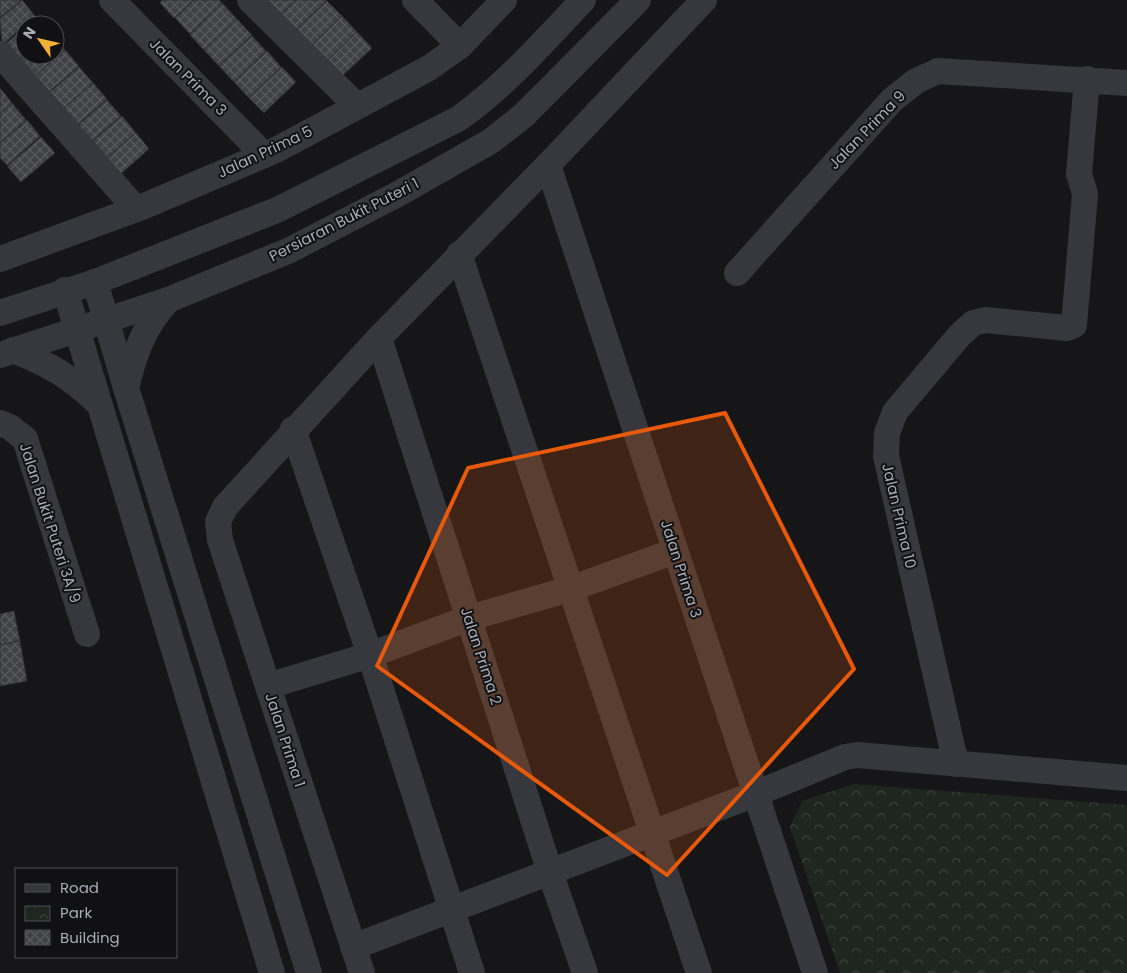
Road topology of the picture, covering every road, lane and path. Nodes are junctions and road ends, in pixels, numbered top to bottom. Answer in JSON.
{"nodes":[{"id":1,"x":112,"y":0,"type":"edge"},
{"id":2,"x":250,"y":0,"type":"edge"},
{"id":3,"x":415,"y":0,"type":"edge"},
{"id":4,"x":504,"y":0,"type":"edge"},
{"id":5,"x":583,"y":0,"type":"edge"},
{"id":6,"x":638,"y":0,"type":"edge"},
{"id":7,"x":704,"y":0,"type":"edge"},
{"id":8,"x":460,"y":46,"type":"junction"},
{"id":9,"x":0,"y":54,"type":"edge"},
{"id":10,"x":1087,"y":79,"type":"junction"},
{"id":11,"x":1127,"y":83,"type":"edge"},
{"id":12,"x":357,"y":106,"type":"junction"},
{"id":13,"x":264,"y":155,"type":"junction"},
{"id":14,"x":548,"y":165,"type":"junction"},
{"id":15,"x":136,"y":209,"type":"junction"},
{"id":16,"x":459,"y":254,"type":"junction"},
{"id":17,"x":0,"y":259,"type":"edge"},
{"id":18,"x":737,"y":273,"type":"dead end"},
{"id":19,"x":95,"y":282,"type":"junction"},
{"id":20,"x":65,"y":290,"type":"junction"},
{"id":21,"x":168,"y":300,"type":"junction"},
{"id":22,"x":0,"y":313,"type":"edge"},
{"id":23,"x":106,"y":321,"type":"junction"},
{"id":24,"x":76,"y":328,"type":"junction"},
{"id":25,"x":379,"y":338,"type":"junction"},
{"id":26,"x":6,"y":353,"type":"edge"},
{"id":27,"x":126,"y":388,"type":"junction"},
{"id":28,"x":99,"y":405,"type":"junction"},
{"id":29,"x":0,"y":423,"type":"edge"},
{"id":30,"x":293,"y":429,"type":"junction"},
{"id":31,"x":675,"y":551,"type":"junction"},
{"id":32,"x":570,"y":589,"type":"junction"},
{"id":33,"x":469,"y":618,"type":"junction"},
{"id":34,"x":87,"y":634,"type":"dead end"},
{"id":35,"x":370,"y":655,"type":"junction"},
{"id":36,"x":268,"y":686,"type":"junction"},
{"id":37,"x":956,"y":764,"type":"junction"},
{"id":38,"x":1127,"y":778,"type":"edge"},
{"id":39,"x":755,"y":794,"type":"junction"},
{"id":40,"x":653,"y":834,"type":"junction"},
{"id":41,"x":550,"y":872,"type":"junction"},
{"id":42,"x":451,"y":910,"type":"junction"},
{"id":43,"x":353,"y":947,"type":"junction"},
{"id":44,"x":272,"y":973,"type":"edge"},
{"id":45,"x":309,"y":973,"type":"edge"},
{"id":46,"x":362,"y":973,"type":"edge"},
{"id":47,"x":472,"y":973,"type":"edge"},
{"id":48,"x":585,"y":973,"type":"edge"},
{"id":49,"x":699,"y":973,"type":"edge"},
{"id":50,"x":815,"y":973,"type":"edge"}],
"edges":[{"from":1,"to":13,"type":"street","name":"Jalan Prima 3"},
{"from":2,"to":12,"type":"street"},
{"from":3,"to":8,"type":"street"},
{"from":4,"to":8,"type":"street","name":"Jalan Prima 5"},
{"from":5,"to":19,"type":"street"},
{"from":6,"to":21,"type":"street","name":"Persiaran Bukit Puteri 1"},
{"from":7,"to":14,"type":"street"},
{"from":8,"to":12,"type":"street","name":"Jalan Prima 5"},
{"from":9,"to":15,"type":"street"},
{"from":10,"to":11,"type":"street","name":"Jalan Prima 9"},
{"from":10,"to":18,"type":"street","name":"Jalan Prima 9"},
{"from":10,"to":37,"type":"street","name":"Jalan Prima 10"},
{"from":12,"to":13,"type":"street","name":"Jalan Prima 5"},
{"from":13,"to":15,"type":"street","name":"Jalan Prima 5"},
{"from":14,"to":16,"type":"street"},
{"from":14,"to":31,"type":"street","name":"Jalan Prima 3"},
{"from":15,"to":17,"type":"street","name":"Jalan Prima 5"},
{"from":16,"to":25,"type":"street"},
{"from":16,"to":32,"type":"street"},
{"from":19,"to":20,"type":"street"},
{"from":19,"to":23,"type":"street"},
{"from":20,"to":22,"type":"street"},
{"from":20,"to":24,"type":"street"},
{"from":21,"to":23,"type":"street","name":"Persiaran Bukit Puteri 1"},
{"from":21,"to":27,"type":"street"},
{"from":23,"to":24,"type":"street","name":"Persiaran Bukit Puteri 1"},
{"from":23,"to":27,"type":"street"},
{"from":24,"to":26,"type":"street","name":"Persiaran Bukit Puteri 1"},
{"from":24,"to":28,"type":"street"},
{"from":25,"to":30,"type":"street"},
{"from":25,"to":33,"type":"street","name":"Jalan Prima 2"},
{"from":26,"to":28,"type":"street"},
{"from":27,"to":45,"type":"street"},
{"from":28,"to":44,"type":"street"},
{"from":29,"to":34,"type":"street","name":"Jalan Bukit Puteri 3A/9"},
{"from":30,"to":35,"type":"street"},
{"from":30,"to":36,"type":"street","name":"Jalan Prima 1"},
{"from":31,"to":32,"type":"street"},
{"from":31,"to":39,"type":"street","name":"Jalan Prima 3"},
{"from":32,"to":33,"type":"street"},
{"from":32,"to":40,"type":"street"},
{"from":33,"to":35,"type":"street"},
{"from":33,"to":41,"type":"street","name":"Jalan Prima 2"},
{"from":35,"to":36,"type":"street"},
{"from":35,"to":42,"type":"street"},
{"from":36,"to":43,"type":"street","name":"Jalan Prima 1"},
{"from":37,"to":38,"type":"street"},
{"from":37,"to":39,"type":"street"},
{"from":39,"to":40,"type":"street"},
{"from":39,"to":50,"type":"street","name":"Jalan Prima 3"},
{"from":40,"to":41,"type":"street"},
{"from":40,"to":49,"type":"street"},
{"from":41,"to":42,"type":"street"},
{"from":41,"to":48,"type":"street","name":"Jalan Prima 2"},
{"from":42,"to":43,"type":"street"},
{"from":42,"to":47,"type":"street"},
{"from":43,"to":46,"type":"street","name":"Jalan Prima 1"}]}
